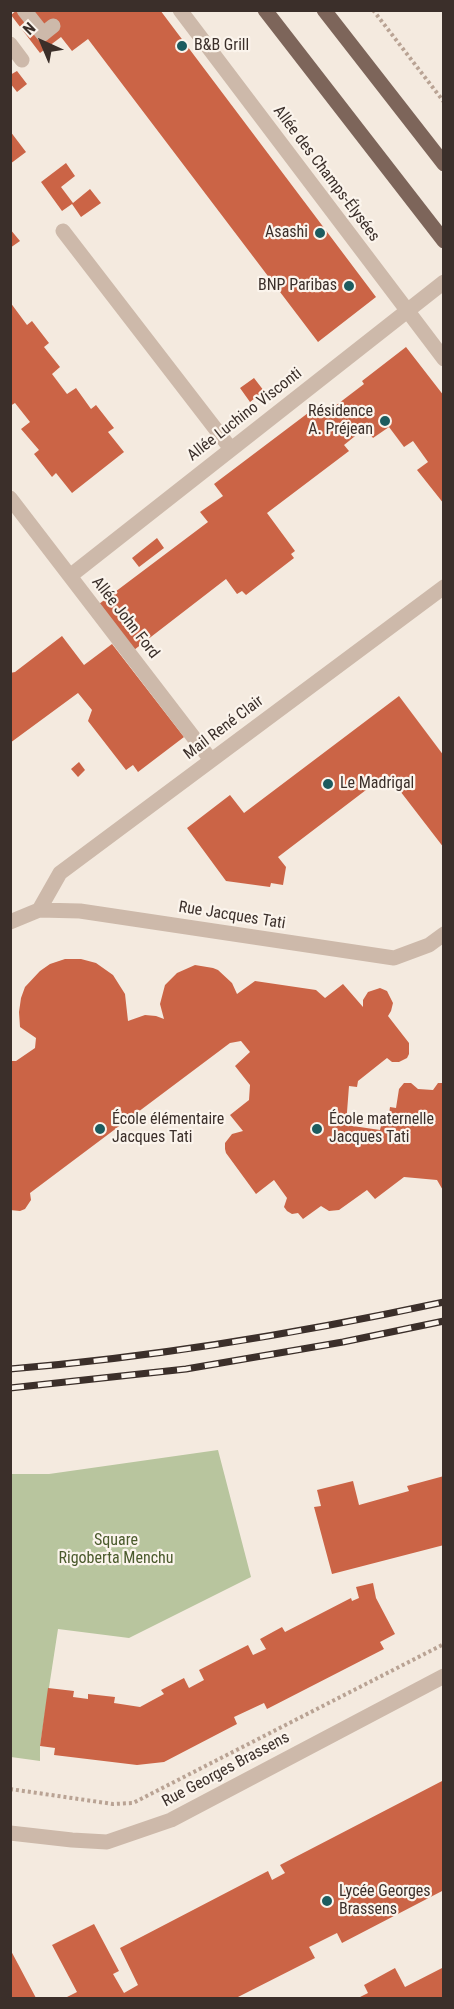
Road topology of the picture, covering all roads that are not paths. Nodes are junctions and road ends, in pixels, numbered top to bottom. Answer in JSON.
{"nodes":[{"id":1,"x":24,"y":10,"type":"edge"},
{"id":2,"x":180,"y":10,"type":"edge"},
{"id":3,"x":265,"y":10,"type":"edge"},
{"id":4,"x":324,"y":10,"type":"edge"},
{"id":5,"x":53,"y":26,"type":"dead end"},
{"id":6,"x":10,"y":44,"type":"edge"},
{"id":7,"x":22,"y":60,"type":"dead end"},
{"id":8,"x":444,"y":164,"type":"edge"},
{"id":9,"x":63,"y":231,"type":"dead end"},
{"id":10,"x":444,"y":241,"type":"edge"},
{"id":11,"x":444,"y":282,"type":"edge"},
{"id":12,"x":407,"y":311,"type":"junction"},
{"id":13,"x":444,"y":359,"type":"edge"},
{"id":14,"x":231,"y":449,"type":"junction"},
{"id":15,"x":10,"y":498,"type":"edge"},
{"id":16,"x":70,"y":576,"type":"junction"},
{"id":17,"x":444,"y":587,"type":"edge"},
{"id":18,"x":211,"y":760,"type":"junction"},
{"id":19,"x":39,"y":910,"type":"junction"},
{"id":20,"x":10,"y":922,"type":"edge"},
{"id":21,"x":444,"y":934,"type":"edge"},
{"id":22,"x":444,"y":1676,"type":"edge"},
{"id":23,"x":10,"y":1833,"type":"edge"}],
"edges":[{"from":1,"to":5,"type":"street"},
{"from":2,"to":12,"type":"street","name":"Allée des Champs-Élysées"},
{"from":3,"to":10,"type":"main road"},
{"from":4,"to":8,"type":"main road"},
{"from":6,"to":7,"type":"street"},
{"from":9,"to":14,"type":"street"},
{"from":11,"to":12,"type":"street","name":"Allée Luchino Visconti"},
{"from":12,"to":13,"type":"street","name":"Allée des Champs-Élysées"},
{"from":12,"to":14,"type":"street","name":"Allée Luchino Visconti"},
{"from":14,"to":16,"type":"street","name":"Allée Luchino Visconti"},
{"from":15,"to":16,"type":"street","name":"Allée John Ford"},
{"from":16,"to":18,"type":"street","name":"Allée John Ford"},
{"from":17,"to":18,"type":"street","name":"Mail René Clair"},
{"from":18,"to":19,"type":"street","name":"Mail René Clair"},
{"from":19,"to":20,"type":"street","name":"Rue Jacques Tati"},
{"from":19,"to":21,"type":"street","name":"Rue Jacques Tati"},
{"from":22,"to":23,"type":"street","name":"Rue Georges Brassens"}]}
